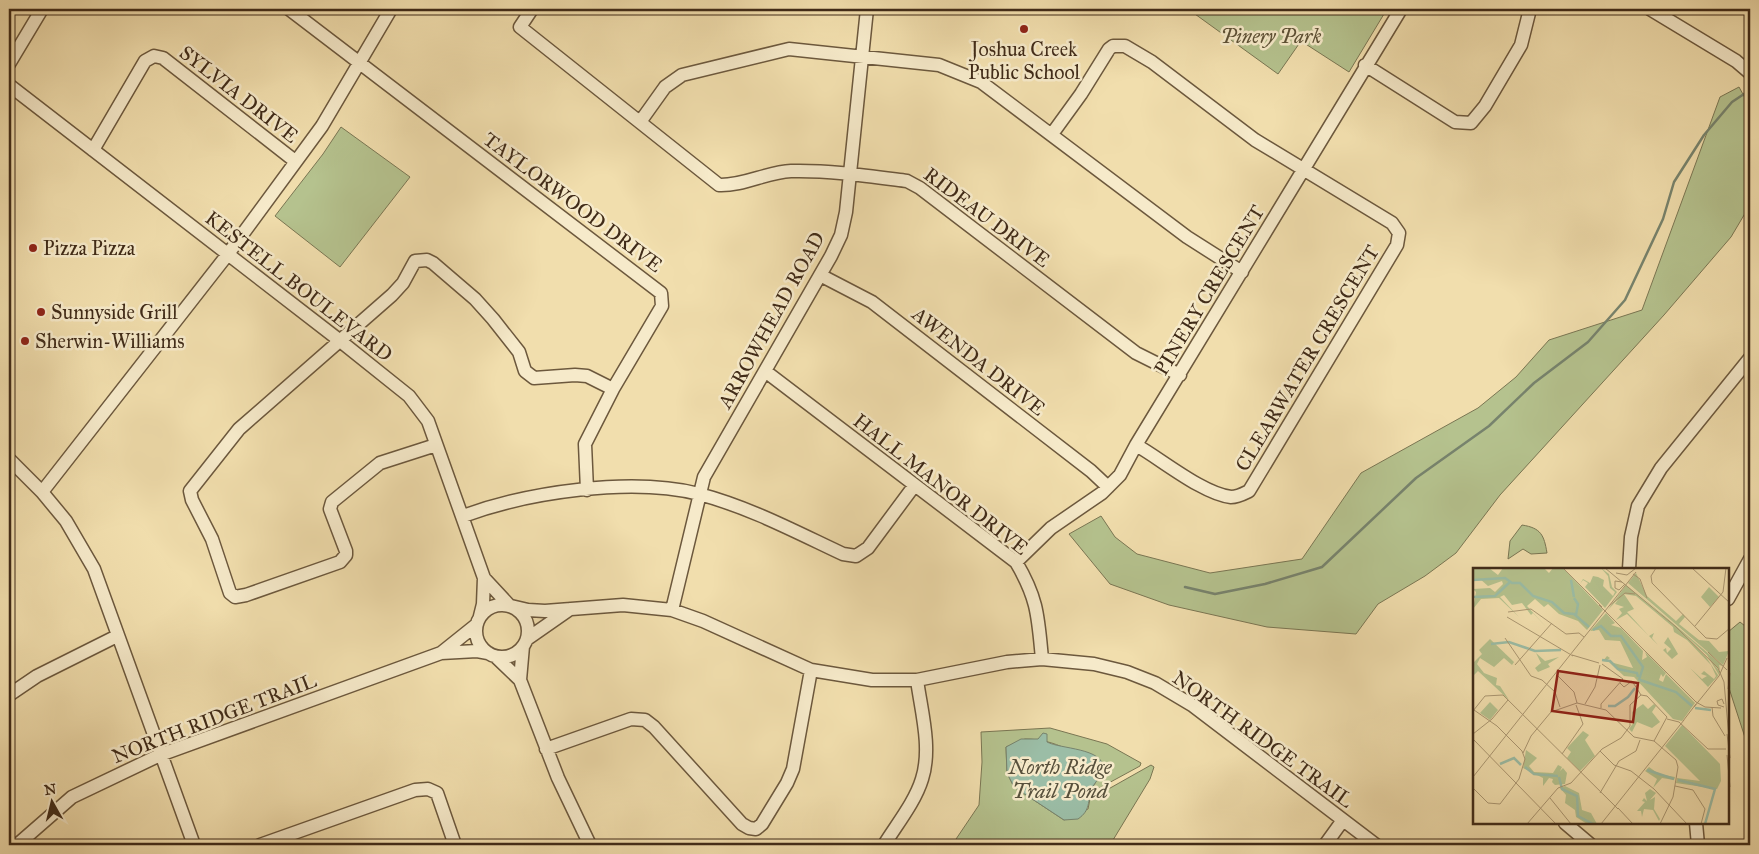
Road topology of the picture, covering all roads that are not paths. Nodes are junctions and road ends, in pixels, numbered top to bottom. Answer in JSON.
{"nodes":[{"id":1,"x":42,"y":9,"type":"edge"},
{"id":2,"x":288,"y":9,"type":"edge"},
{"id":3,"x":391,"y":9,"type":"edge"},
{"id":4,"x":532,"y":9,"type":"edge"},
{"id":5,"x":867,"y":9,"type":"edge"},
{"id":6,"x":1401,"y":9,"type":"edge"},
{"id":7,"x":1530,"y":9,"type":"edge"},
{"id":8,"x":1650,"y":9,"type":"edge"},
{"id":9,"x":862,"y":57,"type":"junction"},
{"id":10,"x":360,"y":63,"type":"junction"},
{"id":11,"x":9,"y":64,"type":"edge"},
{"id":12,"x":1366,"y":65,"type":"junction"},
{"id":13,"x":1750,"y":73,"type":"edge"},
{"id":14,"x":9,"y":85,"type":"edge"},
{"id":15,"x":640,"y":122,"type":"junction"},
{"id":16,"x":1052,"y":134,"type":"junction"},
{"id":17,"x":93,"y":150,"type":"junction"},
{"id":18,"x":295,"y":161,"type":"junction"},
{"id":19,"x":1304,"y":170,"type":"junction"},
{"id":20,"x":850,"y":175,"type":"junction"},
{"id":21,"x":228,"y":254,"type":"junction"},
{"id":22,"x":1242,"y":272,"type":"junction"},
{"id":23,"x":820,"y":275,"type":"junction"},
{"id":24,"x":339,"y":340,"type":"junction"},
{"id":25,"x":1750,"y":358,"type":"edge"},
{"id":26,"x":765,"y":371,"type":"junction"},
{"id":27,"x":1180,"y":375,"type":"junction"},
{"id":28,"x":613,"y":389,"type":"junction"},
{"id":29,"x":436,"y":445,"type":"junction"},
{"id":30,"x":1136,"y":445,"type":"junction"},
{"id":31,"x":9,"y":459,"type":"edge"},
{"id":32,"x":914,"y":486,"type":"junction"},
{"id":33,"x":1108,"y":487,"type":"junction"},
{"id":34,"x":587,"y":490,"type":"junction"},
{"id":35,"x":42,"y":492,"type":"junction"},
{"id":36,"x":699,"y":494,"type":"junction"},
{"id":37,"x":463,"y":516,"type":"junction"},
{"id":38,"x":1750,"y":559,"type":"edge"},
{"id":39,"x":1016,"y":562,"type":"junction"},
{"id":40,"x":1629,"y":568,"type":"edge"},
{"id":41,"x":484,"y":578,"type":"junction"},
{"id":42,"x":1729,"y":597,"type":"edge"},
{"id":43,"x":510,"y":606,"type":"junction"},
{"id":44,"x":570,"y":609,"type":"junction"},
{"id":45,"x":672,"y":610,"type":"junction"},
{"id":46,"x":478,"y":620,"type":"junction"},
{"id":47,"x":117,"y":636,"type":"junction"},
{"id":48,"x":525,"y":643,"type":"junction"},
{"id":49,"x":441,"y":652,"type":"junction"},
{"id":50,"x":492,"y":655,"type":"junction"},
{"id":51,"x":1042,"y":659,"type":"junction"},
{"id":52,"x":812,"y":670,"type":"junction"},
{"id":53,"x":520,"y":680,"type":"junction"},
{"id":54,"x":917,"y":680,"type":"junction"},
{"id":55,"x":9,"y":695,"type":"edge"},
{"id":56,"x":546,"y":749,"type":"junction"},
{"id":57,"x":160,"y":755,"type":"junction"},
{"id":58,"x":1343,"y":820,"type":"junction"},
{"id":59,"x":1565,"y":824,"type":"edge"},
{"id":60,"x":1696,"y":824,"type":"edge"},
{"id":61,"x":17,"y":845,"type":"edge"},
{"id":62,"x":194,"y":845,"type":"edge"},
{"id":63,"x":260,"y":845,"type":"edge"},
{"id":64,"x":455,"y":845,"type":"edge"},
{"id":65,"x":589,"y":845,"type":"edge"},
{"id":66,"x":884,"y":845,"type":"edge"},
{"id":67,"x":1325,"y":845,"type":"edge"},
{"id":68,"x":1376,"y":845,"type":"edge"},
{"id":69,"x":1591,"y":845,"type":"edge"},
{"id":70,"x":1698,"y":845,"type":"edge"}],
"edges":[{"from":1,"to":11,"type":"street"},
{"from":2,"to":10,"type":"street","name":"TAYLORWOOD DRIVE"},
{"from":3,"to":10,"type":"street"},
{"from":4,"to":15,"type":"street","name":"RIDEAU DRIVE"},
{"from":5,"to":9,"type":"street","name":"ARROWHEAD ROAD"},
{"from":6,"to":12,"type":"street","name":"PINERY CRESCENT"},
{"from":7,"to":12,"type":"street"},
{"from":8,"to":13,"type":"street"},
{"from":9,"to":15,"type":"street"},
{"from":9,"to":16,"type":"street"},
{"from":9,"to":20,"type":"street","name":"ARROWHEAD ROAD"},
{"from":10,"to":18,"type":"street"},
{"from":10,"to":28,"type":"street","name":"TAYLORWOOD DRIVE"},
{"from":12,"to":19,"type":"street","name":"PINERY CRESCENT"},
{"from":14,"to":17,"type":"street","name":"KESTELL BOULEVARD"},
{"from":15,"to":20,"type":"street","name":"RIDEAU DRIVE"},
{"from":16,"to":19,"type":"street"},
{"from":16,"to":22,"type":"street"},
{"from":17,"to":18,"type":"street","name":"SYLVIA DRIVE"},
{"from":17,"to":21,"type":"street","name":"KESTELL BOULEVARD"},
{"from":18,"to":21,"type":"street"},
{"from":19,"to":22,"type":"street","name":"PINERY CRESCENT"},
{"from":19,"to":30,"type":"street","name":"CLEARWATER CRESCENT"},
{"from":20,"to":23,"type":"street","name":"ARROWHEAD ROAD"},
{"from":20,"to":27,"type":"street","name":"RIDEAU DRIVE"},
{"from":21,"to":24,"type":"street","name":"KESTELL BOULEVARD"},
{"from":21,"to":35,"type":"street"},
{"from":22,"to":27,"type":"street","name":"PINERY CRESCENT"},
{"from":23,"to":26,"type":"street","name":"ARROWHEAD ROAD"},
{"from":23,"to":33,"type":"street","name":"AWENDA DRIVE"},
{"from":24,"to":28,"type":"street"},
{"from":24,"to":29,"type":"street","name":"KESTELL BOULEVARD"},
{"from":24,"to":29,"type":"street"},
{"from":25,"to":40,"type":"street"},
{"from":26,"to":32,"type":"street","name":"HALL MANOR DRIVE"},
{"from":26,"to":36,"type":"street","name":"ARROWHEAD ROAD"},
{"from":27,"to":30,"type":"street","name":"PINERY CRESCENT"},
{"from":28,"to":34,"type":"street","name":"TAYLORWOOD DRIVE"},
{"from":29,"to":37,"type":"street","name":"KESTELL BOULEVARD"},
{"from":30,"to":33,"type":"street","name":"PINERY CRESCENT"},
{"from":31,"to":35,"type":"street"},
{"from":32,"to":36,"type":"street"},
{"from":32,"to":39,"type":"street","name":"HALL MANOR DRIVE"},
{"from":33,"to":39,"type":"street","name":"PINERY CRESCENT"},
{"from":34,"to":36,"type":"street"},
{"from":34,"to":37,"type":"street"},
{"from":35,"to":47,"type":"street"},
{"from":36,"to":45,"type":"street","name":"ARROWHEAD ROAD"},
{"from":37,"to":41,"type":"street","name":"KESTELL BOULEVARD"},
{"from":38,"to":42,"type":"street"},
{"from":39,"to":51,"type":"street","name":"HALL MANOR DRIVE"},
{"from":41,"to":43,"type":"street","name":"KESTELL BOULEVARD"},
{"from":41,"to":46,"type":"street","name":"KESTELL BOULEVARD"},
{"from":43,"to":44,"type":"street","name":"NORTH RIDGE TRAIL"},
{"from":43,"to":46,"type":"street"},
{"from":43,"to":48,"type":"street"},
{"from":44,"to":45,"type":"street","name":"NORTH RIDGE TRAIL"},
{"from":44,"to":48,"type":"street"},
{"from":45,"to":52,"type":"street","name":"NORTH RIDGE TRAIL"},
{"from":46,"to":49,"type":"street","name":"NORTH RIDGE TRAIL"},
{"from":46,"to":50,"type":"street"},
{"from":47,"to":55,"type":"street"},
{"from":47,"to":57,"type":"street"},
{"from":48,"to":50,"type":"street"},
{"from":48,"to":53,"type":"street"},
{"from":49,"to":50,"type":"street","name":"NORTH RIDGE TRAIL"},
{"from":49,"to":57,"type":"street","name":"NORTH RIDGE TRAIL"},
{"from":50,"to":53,"type":"street"},
{"from":51,"to":54,"type":"street","name":"NORTH RIDGE TRAIL"},
{"from":51,"to":58,"type":"street","name":"NORTH RIDGE TRAIL"},
{"from":52,"to":54,"type":"street","name":"NORTH RIDGE TRAIL"},
{"from":52,"to":56,"type":"street"},
{"from":53,"to":56,"type":"street"},
{"from":54,"to":66,"type":"street"},
{"from":56,"to":65,"type":"street"},
{"from":57,"to":61,"type":"street","name":"NORTH RIDGE TRAIL"},
{"from":57,"to":62,"type":"street"},
{"from":58,"to":67,"type":"street"},
{"from":58,"to":68,"type":"street","name":"NORTH RIDGE TRAIL"},
{"from":59,"to":69,"type":"street"},
{"from":60,"to":70,"type":"street"},
{"from":63,"to":64,"type":"street"}]}
